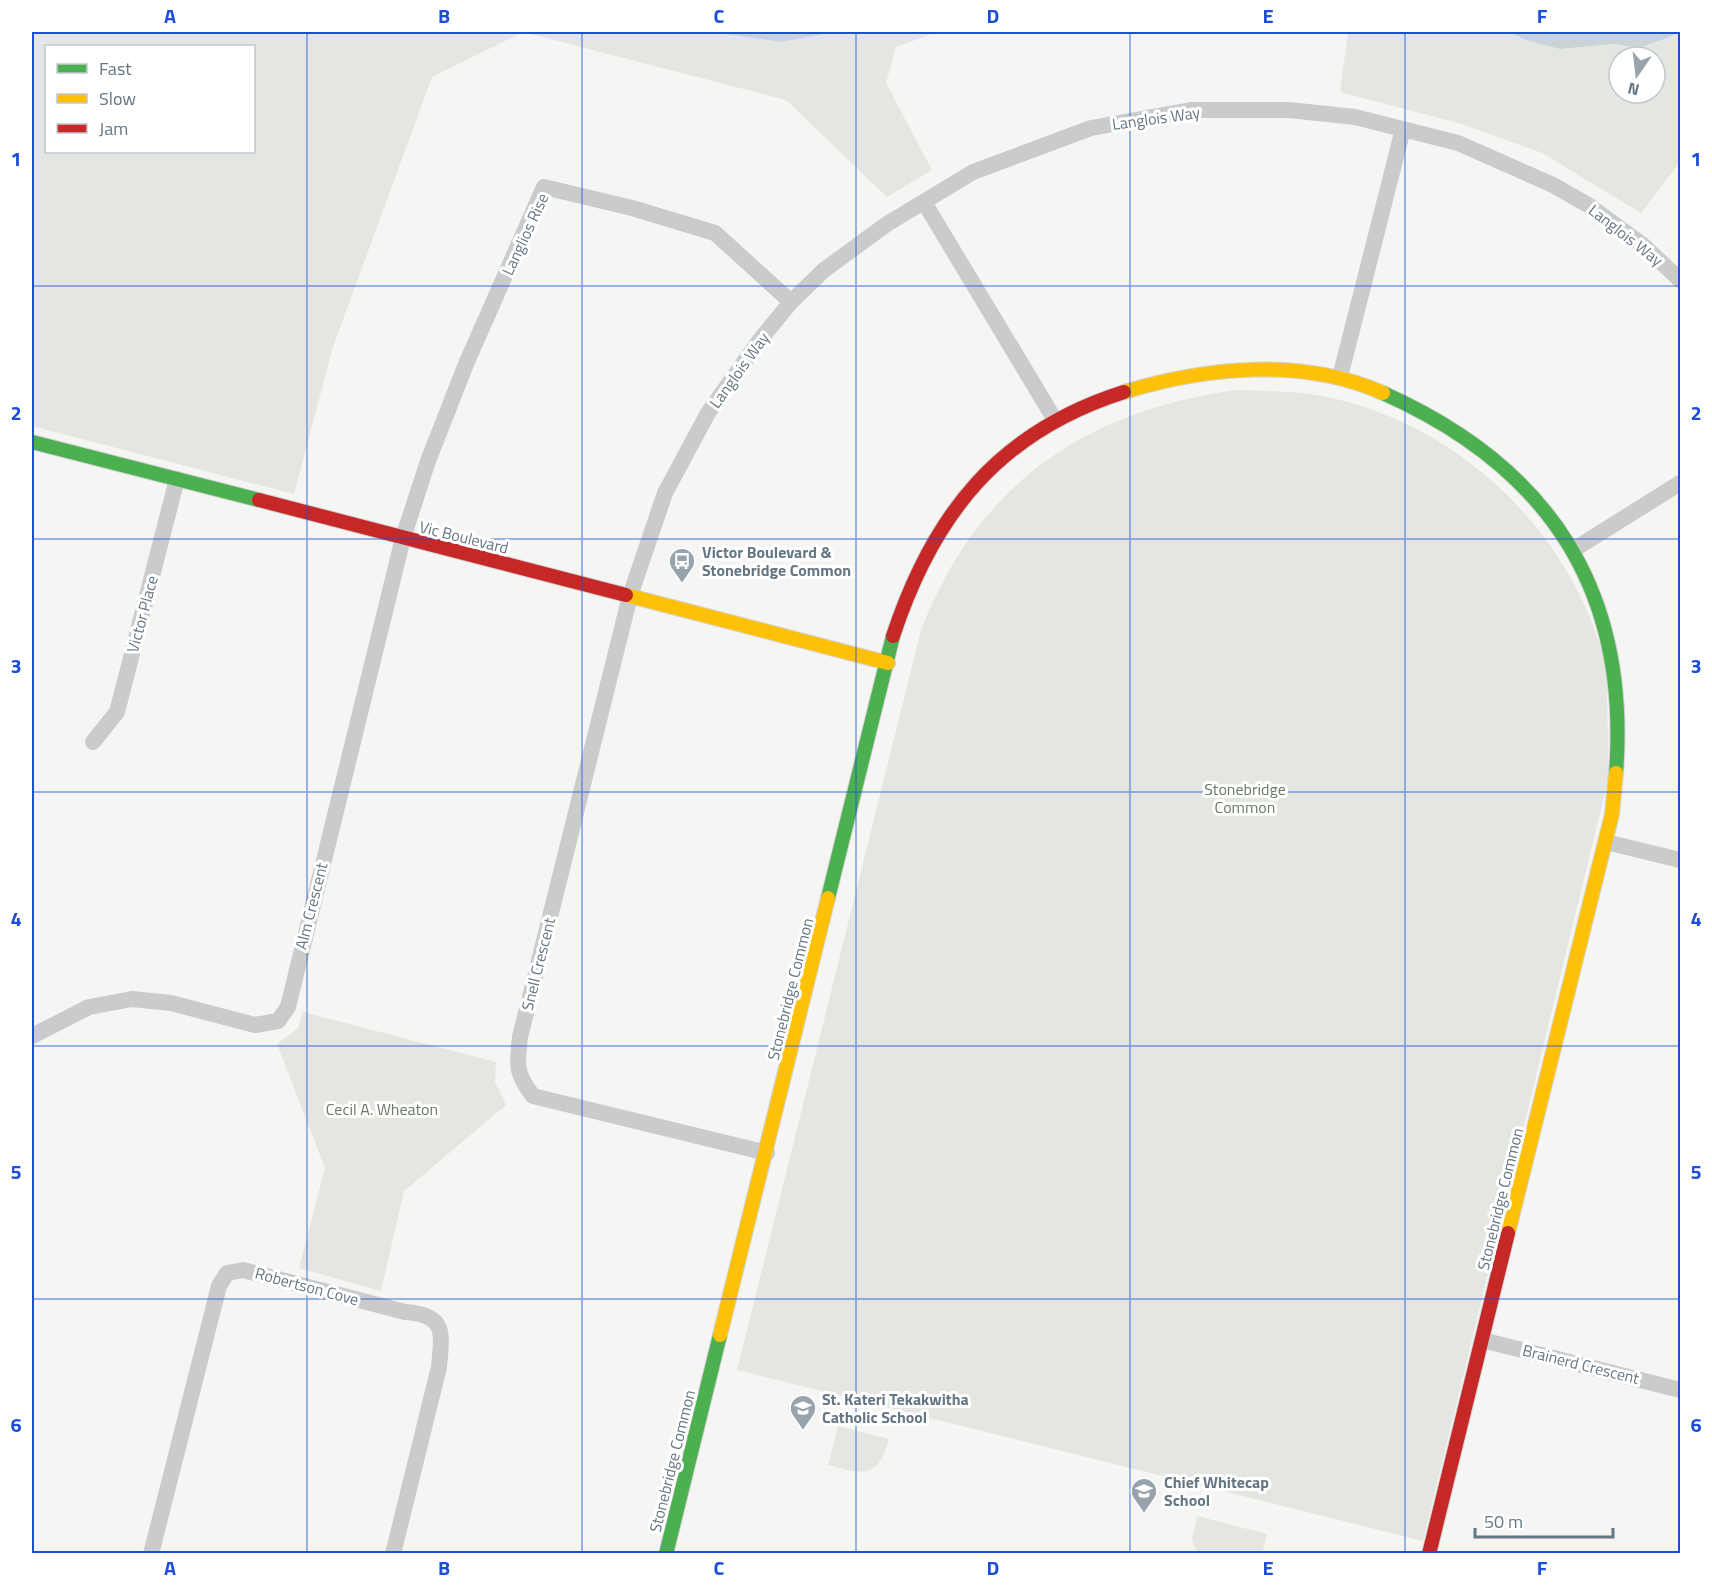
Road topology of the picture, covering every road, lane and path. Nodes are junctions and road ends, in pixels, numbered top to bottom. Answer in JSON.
{"nodes":[{"id":1,"x":1402,"y":129,"type":"junction"},
{"id":2,"x":924,"y":202,"type":"junction"},
{"id":3,"x":1680,"y":279,"type":"edge"},
{"id":4,"x":791,"y":302,"type":"junction"},
{"id":5,"x":1340,"y":377,"type":"junction"},
{"id":6,"x":1056,"y":420,"type":"junction"},
{"id":7,"x":32,"y":441,"type":"edge"},
{"id":8,"x":177,"y":479,"type":"junction"},
{"id":9,"x":1680,"y":483,"type":"edge"},
{"id":10,"x":403,"y":538,"type":"junction"},
{"id":11,"x":1573,"y":550,"type":"junction"},
{"id":12,"x":630,"y":596,"type":"junction"},
{"id":13,"x":888,"y":663,"type":"junction"},
{"id":14,"x":93,"y":742,"type":"dead end"},
{"id":15,"x":1606,"y":842,"type":"junction"},
{"id":16,"x":1680,"y":860,"type":"edge"},
{"id":17,"x":32,"y":1036,"type":"edge"},
{"id":18,"x":767,"y":1153,"type":"junction"},
{"id":19,"x":1482,"y":1340,"type":"junction"},
{"id":20,"x":1680,"y":1390,"type":"edge"},
{"id":21,"x":150,"y":1554,"type":"edge"},
{"id":22,"x":393,"y":1554,"type":"edge"},
{"id":23,"x":666,"y":1554,"type":"edge"},
{"id":24,"x":1429,"y":1554,"type":"edge"}],
"edges":[{"from":1,"to":2,"type":"street","name":"Langlois Way"},
{"from":1,"to":3,"type":"street","name":"Langlois Way"},
{"from":1,"to":5,"type":"street"},
{"from":2,"to":4,"type":"street","name":"Langlois Way"},
{"from":2,"to":6,"type":"street"},
{"from":4,"to":10,"type":"street","name":"Langlios Rise"},
{"from":4,"to":12,"type":"street","name":"Langlois Way"},
{"from":5,"to":6,"type":"street","name":"Stonebridge Common"},
{"from":5,"to":11,"type":"street","name":"Stonebridge Common"},
{"from":6,"to":13,"type":"street","name":"Stonebridge Common"},
{"from":7,"to":8,"type":"street","name":"Vic Boulevard"},
{"from":8,"to":10,"type":"street","name":"Vic Boulevard"},
{"from":8,"to":14,"type":"street","name":"Victor Place"},
{"from":9,"to":11,"type":"street"},
{"from":10,"to":12,"type":"street","name":"Vic Boulevard"},
{"from":10,"to":17,"type":"street","name":"Alm Crescent"},
{"from":11,"to":15,"type":"street","name":"Stonebridge Common"},
{"from":12,"to":13,"type":"street","name":"Vic Boulevard"},
{"from":12,"to":18,"type":"street","name":"Snell Crescent"},
{"from":13,"to":18,"type":"street","name":"Stonebridge Common"},
{"from":15,"to":16,"type":"street"},
{"from":15,"to":19,"type":"street","name":"Stonebridge Common"},
{"from":18,"to":23,"type":"street","name":"Stonebridge Common"},
{"from":19,"to":20,"type":"street","name":"Brainerd Crescent"},
{"from":19,"to":24,"type":"street","name":"Stonebridge Common"},
{"from":21,"to":22,"type":"street","name":"Robertson Cove"}]}
